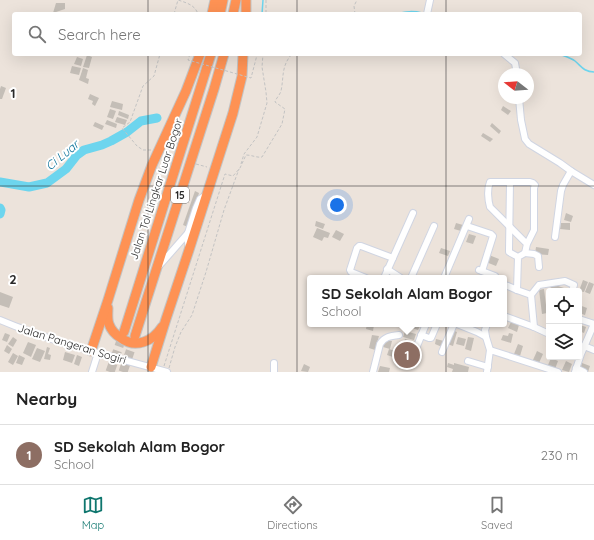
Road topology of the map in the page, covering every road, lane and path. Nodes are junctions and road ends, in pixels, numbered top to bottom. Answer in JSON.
{"nodes":[{"id":1,"x":215,"y":0,"type":"edge"},
{"id":2,"x":223,"y":0,"type":"edge"},
{"id":3,"x":236,"y":0,"type":"edge"},
{"id":4,"x":246,"y":0,"type":"edge"},
{"id":5,"x":266,"y":0,"type":"edge"},
{"id":6,"x":357,"y":0,"type":"edge"},
{"id":7,"x":430,"y":0,"type":"edge"},
{"id":8,"x":175,"y":12,"type":"edge"},
{"id":9,"x":197,"y":12,"type":"edge"},
{"id":10,"x":212,"y":12,"type":"edge"},
{"id":11,"x":220,"y":12,"type":"edge"},
{"id":12,"x":233,"y":12,"type":"edge"},
{"id":13,"x":246,"y":12,"type":"edge"},
{"id":14,"x":266,"y":12,"type":"edge"},
{"id":15,"x":355,"y":12,"type":"edge"},
{"id":16,"x":427,"y":12,"type":"edge"},
{"id":17,"x":159,"y":56,"type":"edge"},
{"id":18,"x":189,"y":56,"type":"edge"},
{"id":19,"x":199,"y":56,"type":"edge"},
{"id":20,"x":210,"y":56,"type":"edge"},
{"id":21,"x":223,"y":56,"type":"edge"},
{"id":22,"x":243,"y":56,"type":"edge"},
{"id":23,"x":256,"y":56,"type":"edge"},
{"id":24,"x":263,"y":56,"type":"edge"},
{"id":25,"x":290,"y":56,"type":"edge"},
{"id":26,"x":506,"y":56,"type":"edge"},
{"id":27,"x":516,"y":68,"type":"edge"},
{"id":28,"x":520,"y":104,"type":"edge"},
{"id":29,"x":151,"y":150,"type":"dead end"},
{"id":30,"x":163,"y":154,"type":"dead end"},
{"id":31,"x":173,"y":157,"type":"dead end"},
{"id":32,"x":196,"y":164,"type":"dead end"},
{"id":33,"x":207,"y":167,"type":"dead end"},
{"id":34,"x":240,"y":168,"type":"junction"},
{"id":35,"x":221,"y":171,"type":"dead end"},
{"id":36,"x":571,"y":171,"type":"junction"},
{"id":37,"x":225,"y":174,"type":"junction"},
{"id":38,"x":510,"y":182,"type":"junction"},
{"id":39,"x":594,"y":185,"type":"edge"},
{"id":40,"x":207,"y":194,"type":"junction"},
{"id":41,"x":413,"y":213,"type":"dead end"},
{"id":42,"x":470,"y":219,"type":"dead end"},
{"id":43,"x":434,"y":226,"type":"dead end"},
{"id":44,"x":467,"y":226,"type":"junction"},
{"id":45,"x":510,"y":226,"type":"junction"},
{"id":46,"x":188,"y":233,"type":"junction"},
{"id":47,"x":556,"y":237,"type":"dead end"},
{"id":48,"x":527,"y":244,"type":"junction"},
{"id":49,"x":189,"y":250,"type":"junction"},
{"id":50,"x":530,"y":253,"type":"junction"},
{"id":51,"x":518,"y":257,"type":"junction"},
{"id":52,"x":393,"y":258,"type":"junction"},
{"id":53,"x":539,"y":267,"type":"dead end"},
{"id":54,"x":387,"y":269,"type":"junction"},
{"id":55,"x":156,"y":270,"type":"junction"},
{"id":56,"x":358,"y":275,"type":"edge"},
{"id":57,"x":385,"y":275,"type":"edge"},
{"id":58,"x":396,"y":275,"type":"edge"},
{"id":59,"x":412,"y":275,"type":"edge"},
{"id":60,"x":445,"y":275,"type":"edge"},
{"id":61,"x":492,"y":275,"type":"edge"},
{"id":62,"x":507,"y":286,"type":"edge"},
{"id":63,"x":573,"y":288,"type":"edge"},
{"id":64,"x":517,"y":290,"type":"junction"},
{"id":65,"x":531,"y":295,"type":"junction"},
{"id":66,"x":108,"y":300,"type":"junction"},
{"id":67,"x":507,"y":317,"type":"edge"},
{"id":68,"x":166,"y":319,"type":"junction"},
{"id":69,"x":0,"y":320,"type":"edge"},
{"id":70,"x":582,"y":320,"type":"edge"},
{"id":71,"x":594,"y":324,"type":"edge"},
{"id":72,"x":425,"y":327,"type":"edge"},
{"id":73,"x":436,"y":327,"type":"edge"},
{"id":74,"x":454,"y":327,"type":"edge"},
{"id":75,"x":463,"y":327,"type":"edge"},
{"id":76,"x":486,"y":327,"type":"edge"},
{"id":77,"x":534,"y":327,"type":"junction"},
{"id":78,"x":124,"y":332,"type":"tunnel mouth"},
{"id":79,"x":546,"y":333,"type":"edge"},
{"id":80,"x":398,"y":335,"type":"dead end"},
{"id":81,"x":422,"y":335,"type":"junction"},
{"id":82,"x":135,"y":336,"type":"tunnel mouth"},
{"id":83,"x":486,"y":337,"type":"junction"},
{"id":84,"x":417,"y":346,"type":"dead end"},
{"id":85,"x":584,"y":346,"type":"junction"},
{"id":86,"x":490,"y":350,"type":"junction"},
{"id":87,"x":582,"y":350,"type":"edge"},
{"id":88,"x":594,"y":350,"type":"edge"},
{"id":89,"x":95,"y":352,"type":"junction"},
{"id":90,"x":442,"y":352,"type":"dead end"},
{"id":91,"x":578,"y":360,"type":"edge"},
{"id":92,"x":468,"y":361,"type":"dead end"},
{"id":93,"x":274,"y":363,"type":"dead end"},
{"id":94,"x":151,"y":367,"type":"junction"},
{"id":95,"x":487,"y":369,"type":"edge"},
{"id":96,"x":576,"y":370,"type":"edge"},
{"id":97,"x":92,"y":372,"type":"edge"},
{"id":98,"x":166,"y":372,"type":"edge"},
{"id":99,"x":274,"y":372,"type":"edge"},
{"id":100,"x":373,"y":372,"type":"edge"},
{"id":101,"x":558,"y":372,"type":"edge"},
{"id":102,"x":584,"y":372,"type":"edge"}],
"edges":[{"from":1,"to":10,"type":"highway"},
{"from":2,"to":11,"type":"highway"},
{"from":3,"to":12,"type":"highway"},
{"from":4,"to":13,"type":"highway"},
{"from":5,"to":14,"type":"path"},
{"from":6,"to":15,"type":"path"},
{"from":7,"to":16,"type":"street"},
{"from":8,"to":9,"type":"path"},
{"from":17,"to":29,"type":"path"},
{"from":18,"to":23,"type":"path","bridge":true},
{"from":19,"to":66,"type":"highway"},
{"from":20,"to":78,"type":"highway","name":"Jalan Tol Lingkar Luar Bogor","number":"15"},
{"from":21,"to":55,"type":"highway","number":"15"},
{"from":22,"to":40,"type":"highway"},
{"from":24,"to":34,"type":"path"},
{"from":25,"to":34,"type":"path"},
{"from":26,"to":27,"type":"street"},
{"from":28,"to":36,"type":"street"},
{"from":30,"to":31,"type":"path"},
{"from":32,"to":33,"type":"path"},
{"from":34,"to":37,"type":"path"},
{"from":34,"to":98,"type":"path"},
{"from":35,"to":37,"type":"path"},
{"from":36,"to":39,"type":"street"},
{"from":36,"to":47,"type":"street"},
{"from":37,"to":98,"type":"path"},
{"from":38,"to":45,"type":"street"},
{"from":38,"to":45,"type":"street"},
{"from":38,"to":48,"type":"street"},
{"from":40,"to":46,"type":"street"},
{"from":40,"to":49,"type":"highway"},
{"from":41,"to":52,"type":"street"},
{"from":42,"to":44,"type":"street"},
{"from":43,"to":59,"type":"street"},
{"from":44,"to":60,"type":"street"},
{"from":44,"to":61,"type":"street"},
{"from":45,"to":48,"type":"street"},
{"from":45,"to":51,"type":"street"},
{"from":46,"to":49,"type":"street"},
{"from":46,"to":55,"type":"street"},
{"from":48,"to":50,"type":"street"},
{"from":49,"to":68,"type":"highway"},
{"from":50,"to":51,"type":"street"},
{"from":50,"to":53,"type":"street"},
{"from":51,"to":64,"type":"street"},
{"from":52,"to":54,"type":"street"},
{"from":52,"to":56,"type":"street"},
{"from":54,"to":57,"type":"street"},
{"from":54,"to":58,"type":"street"},
{"from":55,"to":82,"type":"highway","number":"15"},
{"from":62,"to":64,"type":"street"},
{"from":63,"to":65,"type":"street"},
{"from":64,"to":65,"type":"street"},
{"from":65,"to":77,"type":"street"},
{"from":66,"to":68,"type":"highway"},
{"from":66,"to":89,"type":"highway"},
{"from":67,"to":77,"type":"street"},
{"from":68,"to":94,"type":"highway"},
{"from":69,"to":89,"type":"street","name":"Jalan Pangeran Sogiri"},
{"from":70,"to":71,"type":"street"},
{"from":71,"to":85,"type":"street"},
{"from":72,"to":81,"type":"street"},
{"from":73,"to":81,"type":"street"},
{"from":74,"to":90,"type":"street"},
{"from":75,"to":83,"type":"street"},
{"from":76,"to":83,"type":"street"},
{"from":77,"to":79,"type":"street"},
{"from":80,"to":100,"type":"street"},
{"from":81,"to":84,"type":"street"},
{"from":83,"to":86,"type":"street"},
{"from":85,"to":87,"type":"street"},
{"from":85,"to":88,"type":"street"},
{"from":86,"to":95,"type":"street"},
{"from":86,"to":101,"type":"street"},
{"from":89,"to":94,"type":"street","name":"Jalan Pangeran Sogiri"},
{"from":89,"to":97,"type":"street"},
{"from":91,"to":96,"type":"street"},
{"from":92,"to":95,"type":"street"},
{"from":93,"to":99,"type":"street"},
{"from":94,"to":98,"type":"street","name":"Jalan Pangeran Sogiri"},
{"from":96,"to":102,"type":"street"}]}
